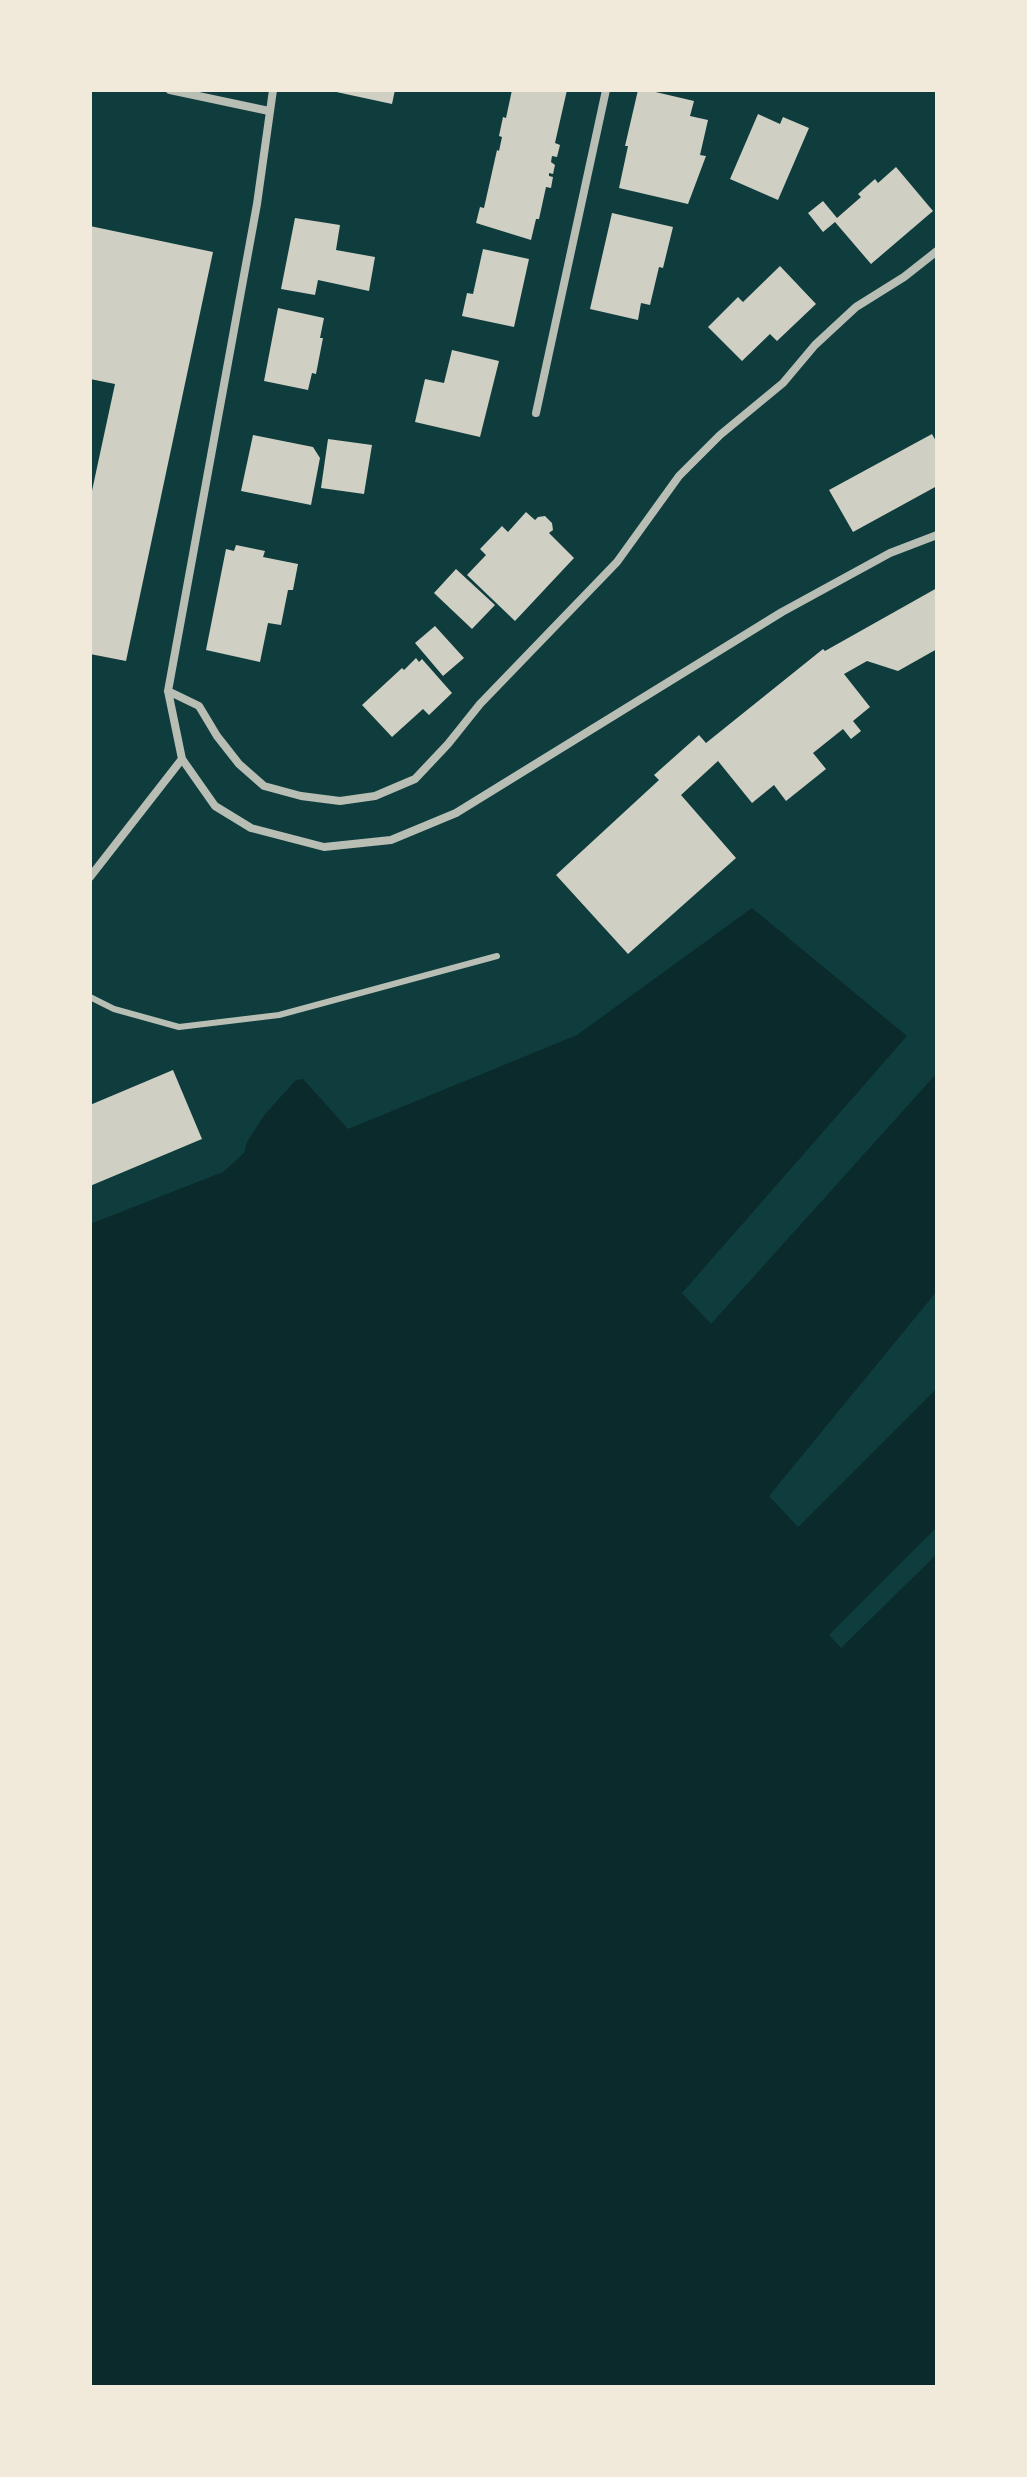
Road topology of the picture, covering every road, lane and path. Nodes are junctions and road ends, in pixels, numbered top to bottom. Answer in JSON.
{"nodes":[{"id":1,"x":170,"y":90,"type":"edge"},
{"id":2,"x":273,"y":90,"type":"edge"},
{"id":3,"x":606,"y":90,"type":"edge"},
{"id":4,"x":269,"y":111,"type":"junction"},
{"id":5,"x":937,"y":251,"type":"edge"},
{"id":6,"x":536,"y":413,"type":"dead end"},
{"id":7,"x":937,"y":535,"type":"edge"},
{"id":8,"x":168,"y":691,"type":"junction"},
{"id":9,"x":182,"y":759,"type":"junction"},
{"id":10,"x":90,"y":877,"type":"edge"},
{"id":11,"x":497,"y":956,"type":"dead end"},
{"id":12,"x":90,"y":997,"type":"edge"}],
"edges":[{"from":1,"to":4,"type":"street"},
{"from":2,"to":4,"type":"street"},
{"from":3,"to":6,"type":"street"},
{"from":4,"to":8,"type":"street"},
{"from":5,"to":8,"type":"street"},
{"from":7,"to":9,"type":"street"},
{"from":8,"to":9,"type":"street"},
{"from":9,"to":10,"type":"street"},
{"from":11,"to":12,"type":"lane"}]}
